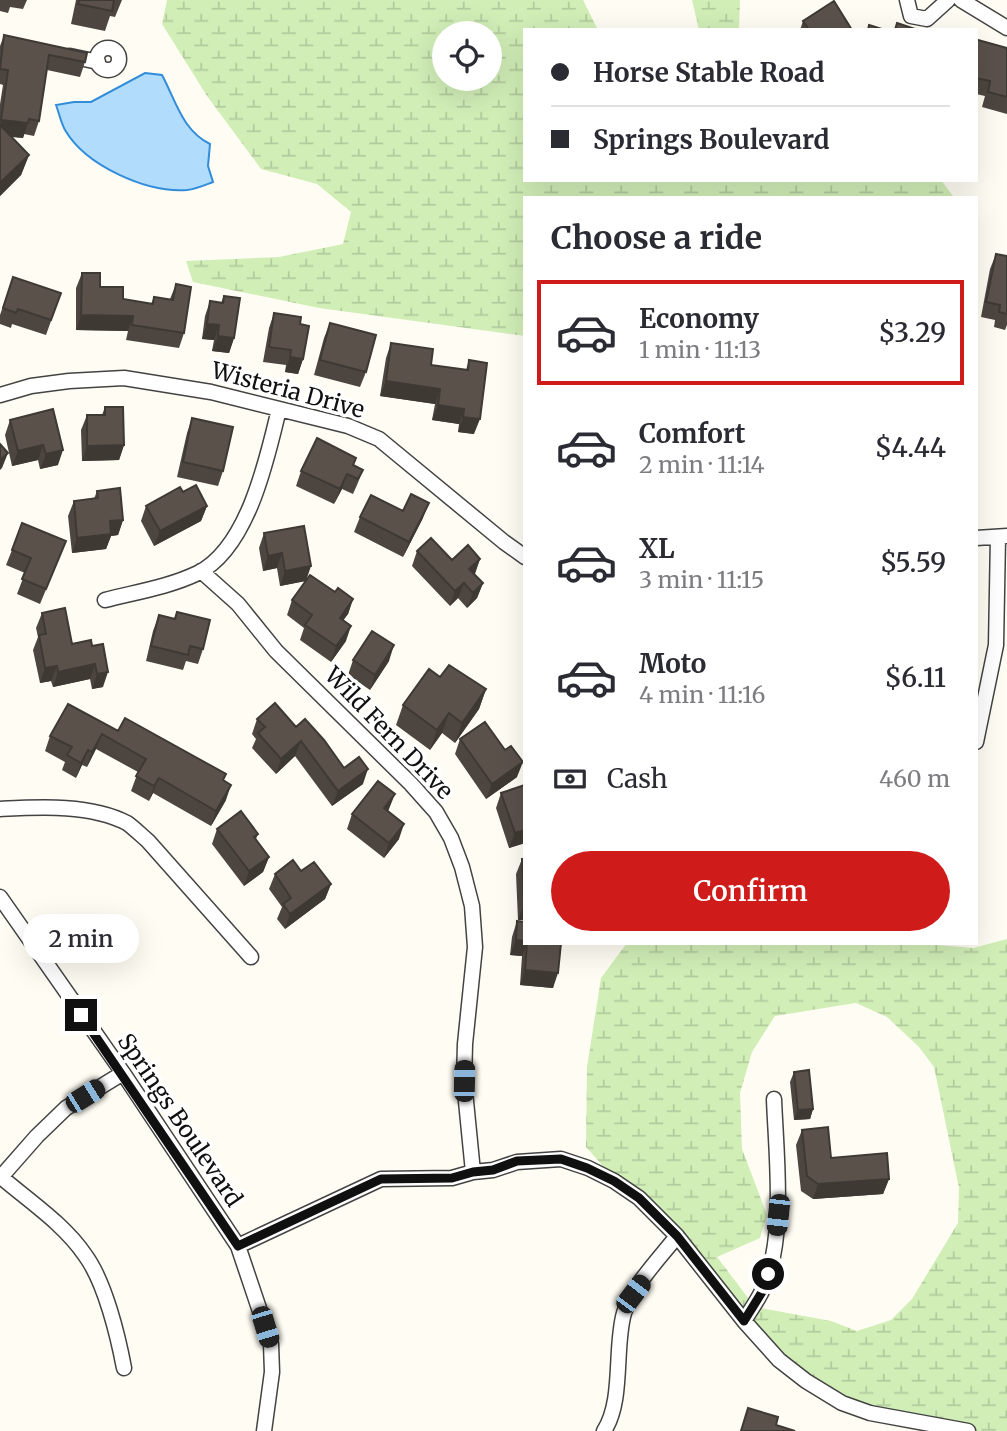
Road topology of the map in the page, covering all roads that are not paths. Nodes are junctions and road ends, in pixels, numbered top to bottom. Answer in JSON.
{"nodes":[{"id":1,"x":906,"y":0,"type":"edge"},
{"id":2,"x":948,"y":0,"type":"edge"},
{"id":3,"x":961,"y":0,"type":"edge"},
{"id":4,"x":1007,"y":28,"type":"edge"},
{"id":5,"x":61,"y":54,"type":"edge"},
{"id":6,"x":98,"y":62,"type":"dead end"},
{"id":7,"x":0,"y":395,"type":"edge"},
{"id":8,"x":279,"y":409,"type":"junction"},
{"id":9,"x":1003,"y":537,"type":"edge"},
{"id":10,"x":978,"y":538,"type":"edge"},
{"id":11,"x":523,"y":556,"type":"edge"},
{"id":12,"x":201,"y":571,"type":"junction"},
{"id":13,"x":105,"y":600,"type":"dead end"},
{"id":14,"x":978,"y":732,"type":"edge"},
{"id":15,"x":0,"y":808,"type":"edge"},
{"id":16,"x":0,"y":897,"type":"edge"},
{"id":17,"x":251,"y":957,"type":"dead end"},
{"id":18,"x":123,"y":1073,"type":"junction"},
{"id":19,"x":774,"y":1099,"type":"dead end"},
{"id":20,"x":473,"y":1172,"type":"junction"},
{"id":21,"x":1,"y":1177,"type":"edge"},
{"id":22,"x":677,"y":1236,"type":"junction"},
{"id":23,"x":238,"y":1246,"type":"junction"},
{"id":24,"x":744,"y":1321,"type":"junction"},
{"id":25,"x":124,"y":1368,"type":"dead end"},
{"id":26,"x":264,"y":1431,"type":"edge"},
{"id":27,"x":604,"y":1431,"type":"edge"},
{"id":28,"x":968,"y":1431,"type":"edge"}],
"edges":[{"from":1,"to":2,"type":"street"},
{"from":3,"to":4,"type":"street"},
{"from":5,"to":6,"type":"street"},
{"from":7,"to":8,"type":"street","name":"Wisteria Drive"},
{"from":8,"to":11,"type":"street","name":"Wisteria Drive"},
{"from":8,"to":12,"type":"street"},
{"from":9,"to":10,"type":"street"},
{"from":9,"to":14,"type":"street"},
{"from":12,"to":13,"type":"street"},
{"from":12,"to":20,"type":"street","name":"Wild Fern Drive"},
{"from":15,"to":17,"type":"street"},
{"from":16,"to":18,"type":"street","name":"Springs Boulevard"},
{"from":18,"to":21,"type":"street"},
{"from":18,"to":23,"type":"street","name":"Springs Boulevard"},
{"from":19,"to":24,"type":"street"},
{"from":20,"to":22,"type":"street"},
{"from":20,"to":23,"type":"street"},
{"from":21,"to":25,"type":"street"},
{"from":22,"to":24,"type":"street"},
{"from":22,"to":27,"type":"street"},
{"from":23,"to":26,"type":"street","name":"Springs Boulevard"},
{"from":24,"to":28,"type":"street"}]}
